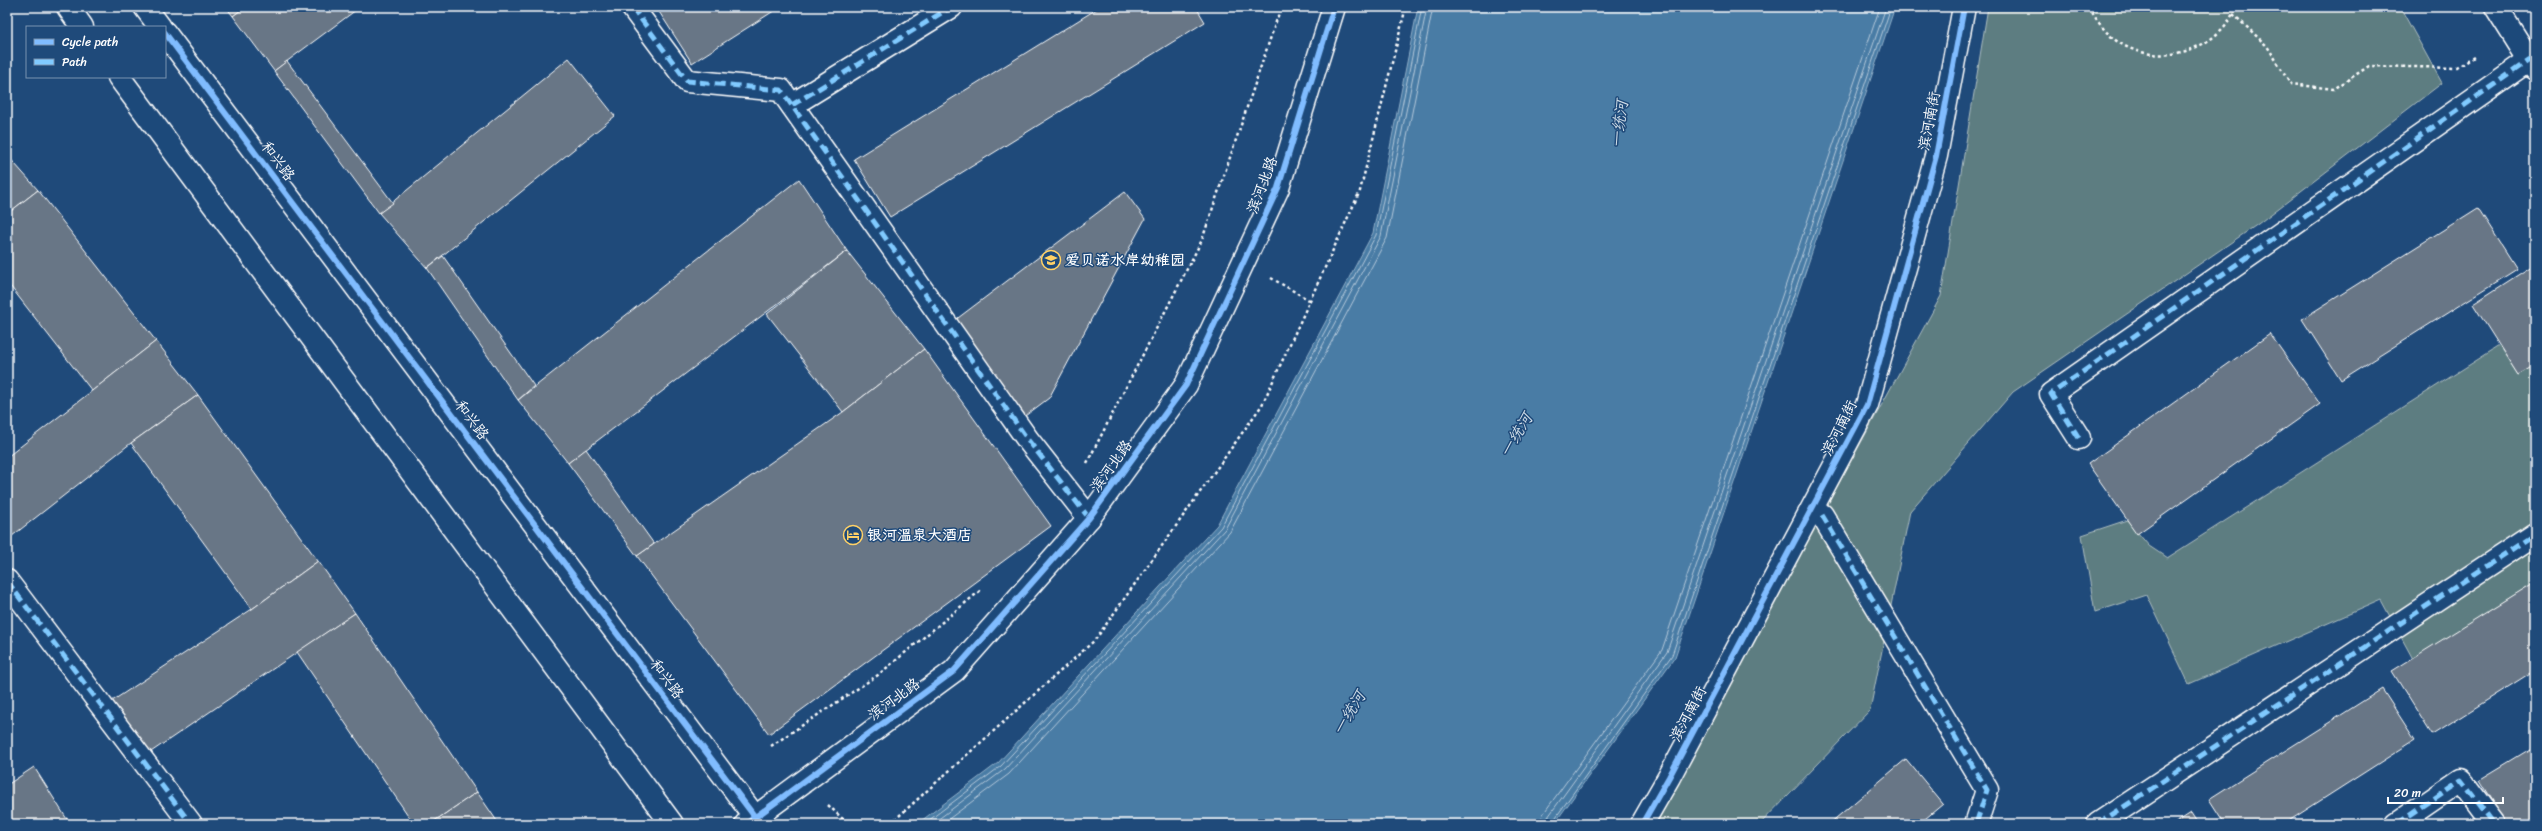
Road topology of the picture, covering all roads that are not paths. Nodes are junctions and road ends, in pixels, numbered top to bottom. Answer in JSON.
{"nodes":[{"id":1,"x":68,"y":7,"type":"edge"},
{"id":2,"x":145,"y":7,"type":"edge"},
{"id":3,"x":632,"y":7,"type":"edge"},
{"id":4,"x":951,"y":7,"type":"edge"},
{"id":5,"x":1334,"y":7,"type":"edge"},
{"id":6,"x":1964,"y":7,"type":"edge"},
{"id":7,"x":2496,"y":7,"type":"edge"},
{"id":8,"x":81,"y":26,"type":"edge"},
{"id":9,"x":159,"y":26,"type":"edge"},
{"id":10,"x":166,"y":34,"type":"edge"},
{"id":11,"x":2533,"y":61,"type":"edge"},
{"id":12,"x":120,"y":78,"type":"edge"},
{"id":13,"x":792,"y":105,"type":"junction"},
{"id":14,"x":2080,"y":438,"type":"dead end"},
{"id":15,"x":1822,"y":515,"type":"dead end"},
{"id":16,"x":1089,"y":518,"type":"junction"},
{"id":17,"x":2535,"y":534,"type":"edge"},
{"id":18,"x":7,"y":581,"type":"edge"},
{"id":19,"x":752,"y":822,"type":"edge"},
{"id":20,"x":191,"y":824,"type":"edge"},
{"id":21,"x":672,"y":824,"type":"edge"},
{"id":22,"x":1642,"y":824,"type":"edge"},
{"id":23,"x":1976,"y":824,"type":"edge"},
{"id":24,"x":2098,"y":824,"type":"edge"},
{"id":25,"x":2397,"y":824,"type":"edge"},
{"id":26,"x":2494,"y":824,"type":"edge"}],
"edges":[{"from":1,"to":8,"type":"street"},
{"from":2,"to":9,"type":"street"},
{"from":3,"to":13,"type":"street"},
{"from":4,"to":13,"type":"street"},
{"from":5,"to":16,"type":"street","name":"滨河北路"},
{"from":6,"to":22,"type":"street","name":"滨河南街"},
{"from":7,"to":11,"type":"street"},
{"from":10,"to":19,"type":"street","name":"和兴路"},
{"from":11,"to":14,"type":"street"},
{"from":12,"to":21,"type":"street"},
{"from":13,"to":16,"type":"street"},
{"from":15,"to":23,"type":"street"},
{"from":16,"to":19,"type":"street","name":"滨河北路"},
{"from":17,"to":24,"type":"street"},
{"from":18,"to":20,"type":"street"},
{"from":25,"to":26,"type":"street"}]}
